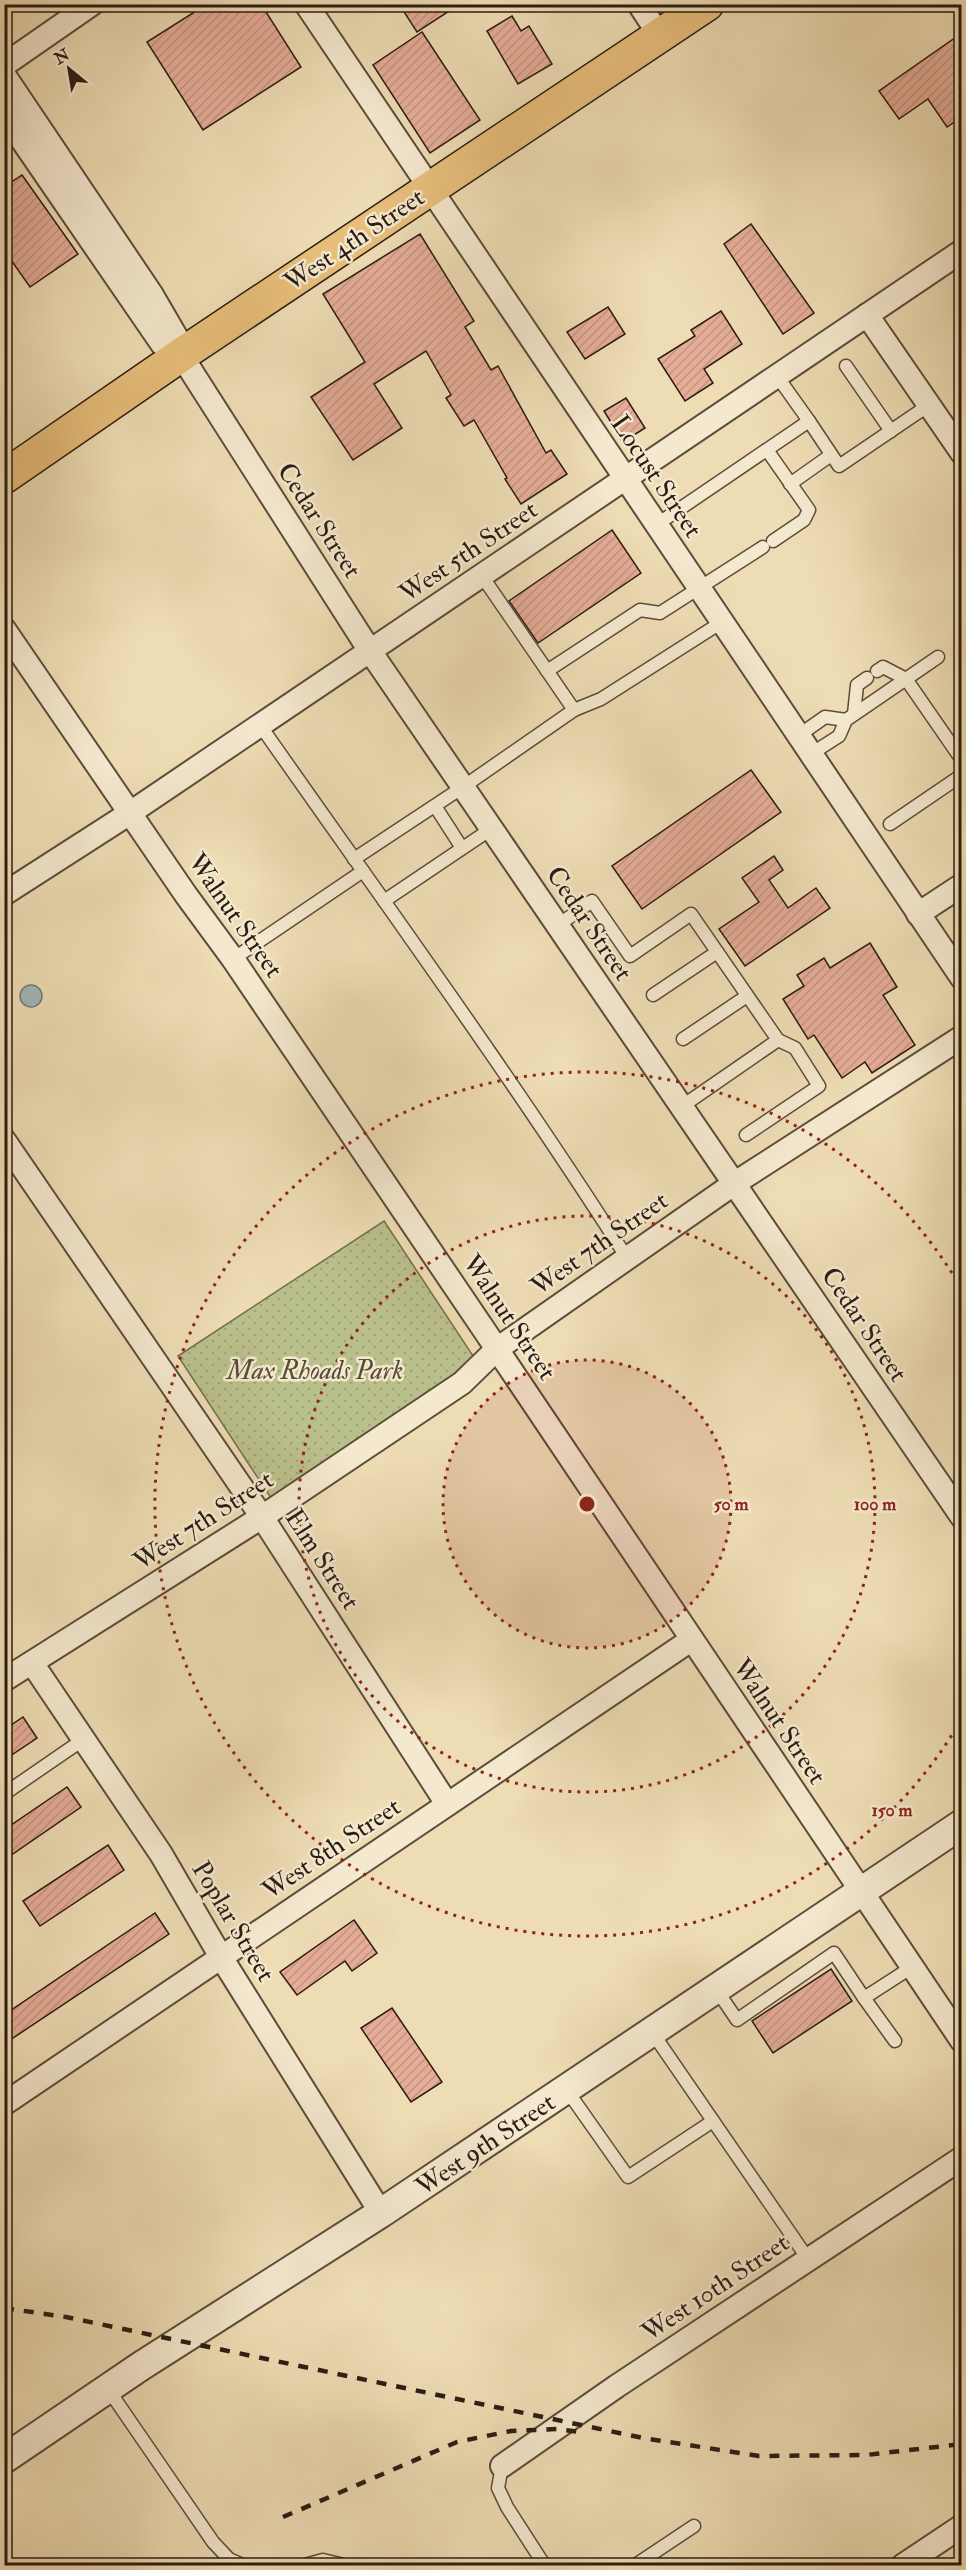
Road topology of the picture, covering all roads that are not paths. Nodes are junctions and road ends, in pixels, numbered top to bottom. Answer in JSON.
{"nodes":[{"id":1,"x":92,"y":4,"type":"edge"},
{"id":2,"x":306,"y":4,"type":"edge"},
{"id":3,"x":639,"y":4,"type":"edge"},
{"id":4,"x":707,"y":4,"type":"edge"},
{"id":5,"x":660,"y":36,"type":"junction"},
{"id":6,"x":4,"y":65,"type":"edge"},
{"id":7,"x":4,"y":75,"type":"edge"},
{"id":8,"x":4,"y":114,"type":"edge"},
{"id":9,"x":430,"y":188,"type":"junction"},
{"id":10,"x":961,"y":253,"type":"edge"},
{"id":11,"x":867,"y":315,"type":"junction"},
{"id":12,"x":181,"y":355,"type":"junction"},
{"id":13,"x":846,"y":366,"type":"dead end"},
{"id":14,"x":777,"y":376,"type":"junction"},
{"id":15,"x":929,"y":405,"type":"junction"},
{"id":16,"x":809,"y":422,"type":"junction"},
{"id":17,"x":891,"y":431,"type":"junction"},
{"id":18,"x":767,"y":450,"type":"junction"},
{"id":19,"x":962,"y":453,"type":"edge"},
{"id":20,"x":831,"y":455,"type":"junction"},
{"id":21,"x":4,"y":477,"type":"edge"},
{"id":22,"x":625,"y":479,"type":"junction"},
{"id":23,"x":790,"y":484,"type":"junction"},
{"id":24,"x":656,"y":525,"type":"junction"},
{"id":25,"x":482,"y":576,"type":"junction"},
{"id":26,"x":699,"y":590,"type":"junction"},
{"id":27,"x":722,"y":622,"type":"junction"},
{"id":28,"x":4,"y":629,"type":"edge"},
{"id":29,"x":370,"y":651,"type":"junction"},
{"id":30,"x":938,"y":657,"type":"dead end"},
{"id":31,"x":548,"y":670,"type":"junction"},
{"id":32,"x":906,"y":680,"type":"junction"},
{"id":33,"x":574,"y":710,"type":"junction"},
{"id":34,"x":850,"y":717,"type":"junction"},
{"id":35,"x":260,"y":725,"type":"junction"},
{"id":36,"x":804,"y":745,"type":"junction"},
{"id":37,"x":962,"y":760,"type":"edge"},
{"id":38,"x":962,"y":775,"type":"edge"},
{"id":39,"x":463,"y":787,"type":"junction"},
{"id":40,"x":435,"y":806,"type":"junction"},
{"id":41,"x":130,"y":813,"type":"junction"},
{"id":42,"x":890,"y":824,"type":"dead end"},
{"id":43,"x":491,"y":829,"type":"junction"},
{"id":44,"x":462,"y":848,"type":"junction"},
{"id":45,"x":354,"y":859,"type":"junction"},
{"id":46,"x":363,"y":871,"type":"junction"},
{"id":47,"x":962,"y":885,"type":"edge"},
{"id":48,"x":4,"y":894,"type":"edge"},
{"id":49,"x":384,"y":901,"type":"junction"},
{"id":50,"x":918,"y":914,"type":"junction"},
{"id":51,"x":557,"y":926,"type":"junction"},
{"id":52,"x":717,"y":952,"type":"junction"},
{"id":53,"x":233,"y":959,"type":"junction"},
{"id":54,"x":962,"y":978,"type":"edge"},
{"id":55,"x":653,"y":995,"type":"dead end"},
{"id":56,"x":747,"y":996,"type":"junction"},
{"id":57,"x":962,"y":1037,"type":"edge"},
{"id":58,"x":683,"y":1039,"type":"dead end"},
{"id":59,"x":778,"y":1040,"type":"junction"},
{"id":60,"x":681,"y":1107,"type":"junction"},
{"id":61,"x":746,"y":1136,"type":"dead end"},
{"id":62,"x":4,"y":1140,"type":"edge"},
{"id":63,"x":735,"y":1183,"type":"junction"},
{"id":64,"x":627,"y":1258,"type":"junction"},
{"id":65,"x":497,"y":1349,"type":"junction"},
{"id":66,"x":262,"y":1517,"type":"junction"},
{"id":67,"x":962,"y":1517,"type":"edge"},
{"id":68,"x":691,"y":1640,"type":"junction"},
{"id":69,"x":14,"y":1668,"type":"edge"},
{"id":70,"x":84,"y":1739,"type":"junction"},
{"id":71,"x":4,"y":1794,"type":"edge"},
{"id":72,"x":447,"y":1804,"type":"junction"},
{"id":73,"x":962,"y":1824,"type":"edge"},
{"id":74,"x":862,"y":1891,"type":"junction"},
{"id":75,"x":221,"y":1957,"type":"junction"},
{"id":76,"x":912,"y":1967,"type":"junction"},
{"id":77,"x":716,"y":1989,"type":"junction"},
{"id":78,"x":864,"y":1998,"type":"junction"},
{"id":79,"x":652,"y":2032,"type":"junction"},
{"id":80,"x":895,"y":2041,"type":"dead end"},
{"id":81,"x":962,"y":2041,"type":"edge"},
{"id":82,"x":566,"y":2090,"type":"junction"},
{"id":83,"x":4,"y":2104,"type":"edge"},
{"id":84,"x":713,"y":2121,"type":"junction"},
{"id":85,"x":962,"y":2158,"type":"edge"},
{"id":86,"x":381,"y":2213,"type":"junction"},
{"id":87,"x":808,"y":2259,"type":"junction"},
{"id":88,"x":108,"y":2389,"type":"junction"},
{"id":89,"x":4,"y":2459,"type":"edge"},
{"id":90,"x":502,"y":2466,"type":"joint"},
{"id":91,"x":694,"y":2526,"type":"dead end"},
{"id":92,"x":962,"y":2526,"type":"edge"},
{"id":93,"x":245,"y":2565,"type":"edge"},
{"id":94,"x":302,"y":2565,"type":"edge"},
{"id":95,"x":348,"y":2565,"type":"edge"},
{"id":96,"x":545,"y":2565,"type":"edge"},
{"id":97,"x":634,"y":2565,"type":"edge"},
{"id":98,"x":902,"y":2565,"type":"edge"}],
"edges":[{"from":1,"to":6,"type":"street"},
{"from":2,"to":9,"type":"street","name":"Locust Street"},
{"from":3,"to":5,"type":"street"},
{"from":4,"to":5,"type":"main road","name":"West 4th Street"},
{"from":5,"to":9,"type":"main road","name":"West 4th Street"},
{"from":7,"to":12,"type":"street","name":"Cedar Street"},
{"from":8,"to":12,"type":"street","name":"Cedar Street"},
{"from":9,"to":12,"type":"main road","name":"West 4th Street"},
{"from":9,"to":22,"type":"street","name":"Locust Street"},
{"from":10,"to":11,"type":"street","name":"West 5th Street"},
{"from":11,"to":14,"type":"street","name":"West 5th Street"},
{"from":11,"to":15,"type":"street"},
{"from":12,"to":21,"type":"main road","name":"West 4th Street"},
{"from":12,"to":29,"type":"street","name":"Cedar Street"},
{"from":13,"to":17,"type":"lane"},
{"from":14,"to":16,"type":"lane"},
{"from":14,"to":22,"type":"street","name":"West 5th Street"},
{"from":15,"to":17,"type":"lane"},
{"from":15,"to":19,"type":"street"},
{"from":16,"to":18,"type":"lane"},
{"from":16,"to":20,"type":"lane"},
{"from":17,"to":20,"type":"lane"},
{"from":18,"to":23,"type":"lane"},
{"from":18,"to":24,"type":"lane"},
{"from":20,"to":23,"type":"lane"},
{"from":22,"to":24,"type":"street","name":"Locust Street"},
{"from":22,"to":25,"type":"street","name":"West 5th Street"},
{"from":23,"to":26,"type":"lane"},
{"from":24,"to":26,"type":"street","name":"Locust Street"},
{"from":25,"to":29,"type":"street","name":"West 5th Street"},
{"from":25,"to":31,"type":"lane"},
{"from":26,"to":27,"type":"street","name":"Locust Street"},
{"from":26,"to":31,"type":"lane"},
{"from":27,"to":33,"type":"lane"},
{"from":27,"to":36,"type":"street","name":"Locust Street"},
{"from":28,"to":41,"type":"street","name":"Walnut Street"},
{"from":29,"to":35,"type":"street","name":"West 5th Street"},
{"from":29,"to":39,"type":"street","name":"Cedar Street"},
{"from":30,"to":32,"type":"lane"},
{"from":31,"to":33,"type":"lane"},
{"from":32,"to":34,"type":"lane"},
{"from":32,"to":34,"type":"lane"},
{"from":32,"to":37,"type":"lane"},
{"from":33,"to":39,"type":"lane"},
{"from":34,"to":36,"type":"lane"},
{"from":34,"to":36,"type":"lane"},
{"from":35,"to":41,"type":"street","name":"West 5th Street"},
{"from":35,"to":45,"type":"lane"},
{"from":36,"to":50,"type":"street","name":"Locust Street"},
{"from":38,"to":42,"type":"lane"},
{"from":39,"to":40,"type":"lane"},
{"from":39,"to":43,"type":"street","name":"Cedar Street"},
{"from":40,"to":44,"type":"lane"},
{"from":40,"to":45,"type":"lane"},
{"from":41,"to":48,"type":"street","name":"West 5th Street"},
{"from":41,"to":53,"type":"street","name":"Walnut Street"},
{"from":43,"to":44,"type":"lane"},
{"from":43,"to":51,"type":"street","name":"Cedar Street"},
{"from":44,"to":49,"type":"lane"},
{"from":45,"to":46,"type":"lane"},
{"from":46,"to":49,"type":"lane"},
{"from":46,"to":53,"type":"lane"},
{"from":47,"to":50,"type":"street"},
{"from":49,"to":64,"type":"lane"},
{"from":50,"to":54,"type":"street","name":"Locust Street"},
{"from":51,"to":52,"type":"lane"},
{"from":51,"to":60,"type":"street","name":"Cedar Street"},
{"from":52,"to":55,"type":"lane"},
{"from":52,"to":56,"type":"lane"},
{"from":53,"to":65,"type":"street","name":"Walnut Street"},
{"from":56,"to":58,"type":"lane"},
{"from":56,"to":59,"type":"lane"},
{"from":57,"to":63,"type":"street","name":"West 7th Street"},
{"from":59,"to":60,"type":"lane"},
{"from":59,"to":61,"type":"lane"},
{"from":60,"to":63,"type":"street","name":"Cedar Street"},
{"from":62,"to":66,"type":"street","name":"Elm Street"},
{"from":63,"to":64,"type":"street","name":"West 7th Street"},
{"from":63,"to":67,"type":"street","name":"Cedar Street"},
{"from":64,"to":65,"type":"street","name":"West 7th Street"},
{"from":65,"to":66,"type":"street","name":"West 7th Street"},
{"from":65,"to":68,"type":"street","name":"Walnut Street"},
{"from":66,"to":69,"type":"street","name":"West 7th Street"},
{"from":66,"to":72,"type":"street","name":"Elm Street"},
{"from":68,"to":72,"type":"street","name":"West 8th Street"},
{"from":68,"to":74,"type":"street","name":"Walnut Street"},
{"from":69,"to":70,"type":"street","name":"Poplar Street"},
{"from":70,"to":71,"type":"lane"},
{"from":70,"to":75,"type":"street","name":"Poplar Street"},
{"from":72,"to":75,"type":"street","name":"West 8th Street"},
{"from":73,"to":74,"type":"street","name":"West 9th Street"},
{"from":74,"to":76,"type":"street","name":"Walnut Street"},
{"from":74,"to":77,"type":"street","name":"West 9th Street"},
{"from":75,"to":83,"type":"street","name":"West 8th Street"},
{"from":75,"to":86,"type":"street","name":"Poplar Street"},
{"from":76,"to":78,"type":"lane"},
{"from":76,"to":81,"type":"street","name":"Walnut Street"},
{"from":77,"to":78,"type":"lane"},
{"from":77,"to":79,"type":"street","name":"West 9th Street"},
{"from":78,"to":80,"type":"lane"},
{"from":79,"to":82,"type":"street","name":"West 9th Street"},
{"from":79,"to":84,"type":"lane"},
{"from":82,"to":84,"type":"lane"},
{"from":82,"to":86,"type":"street","name":"West 9th Street"},
{"from":84,"to":87,"type":"lane"},
{"from":85,"to":87,"type":"street","name":"West 10th Street"},
{"from":86,"to":88,"type":"street","name":"West 9th Street"},
{"from":87,"to":90,"type":"street","name":"West 10th Street"},
{"from":88,"to":89,"type":"street","name":"West 9th Street"},
{"from":88,"to":93,"type":"lane"},
{"from":90,"to":96,"type":"lane"},
{"from":91,"to":97,"type":"lane"},
{"from":92,"to":98,"type":"street"},
{"from":94,"to":95,"type":"lane"}]}
